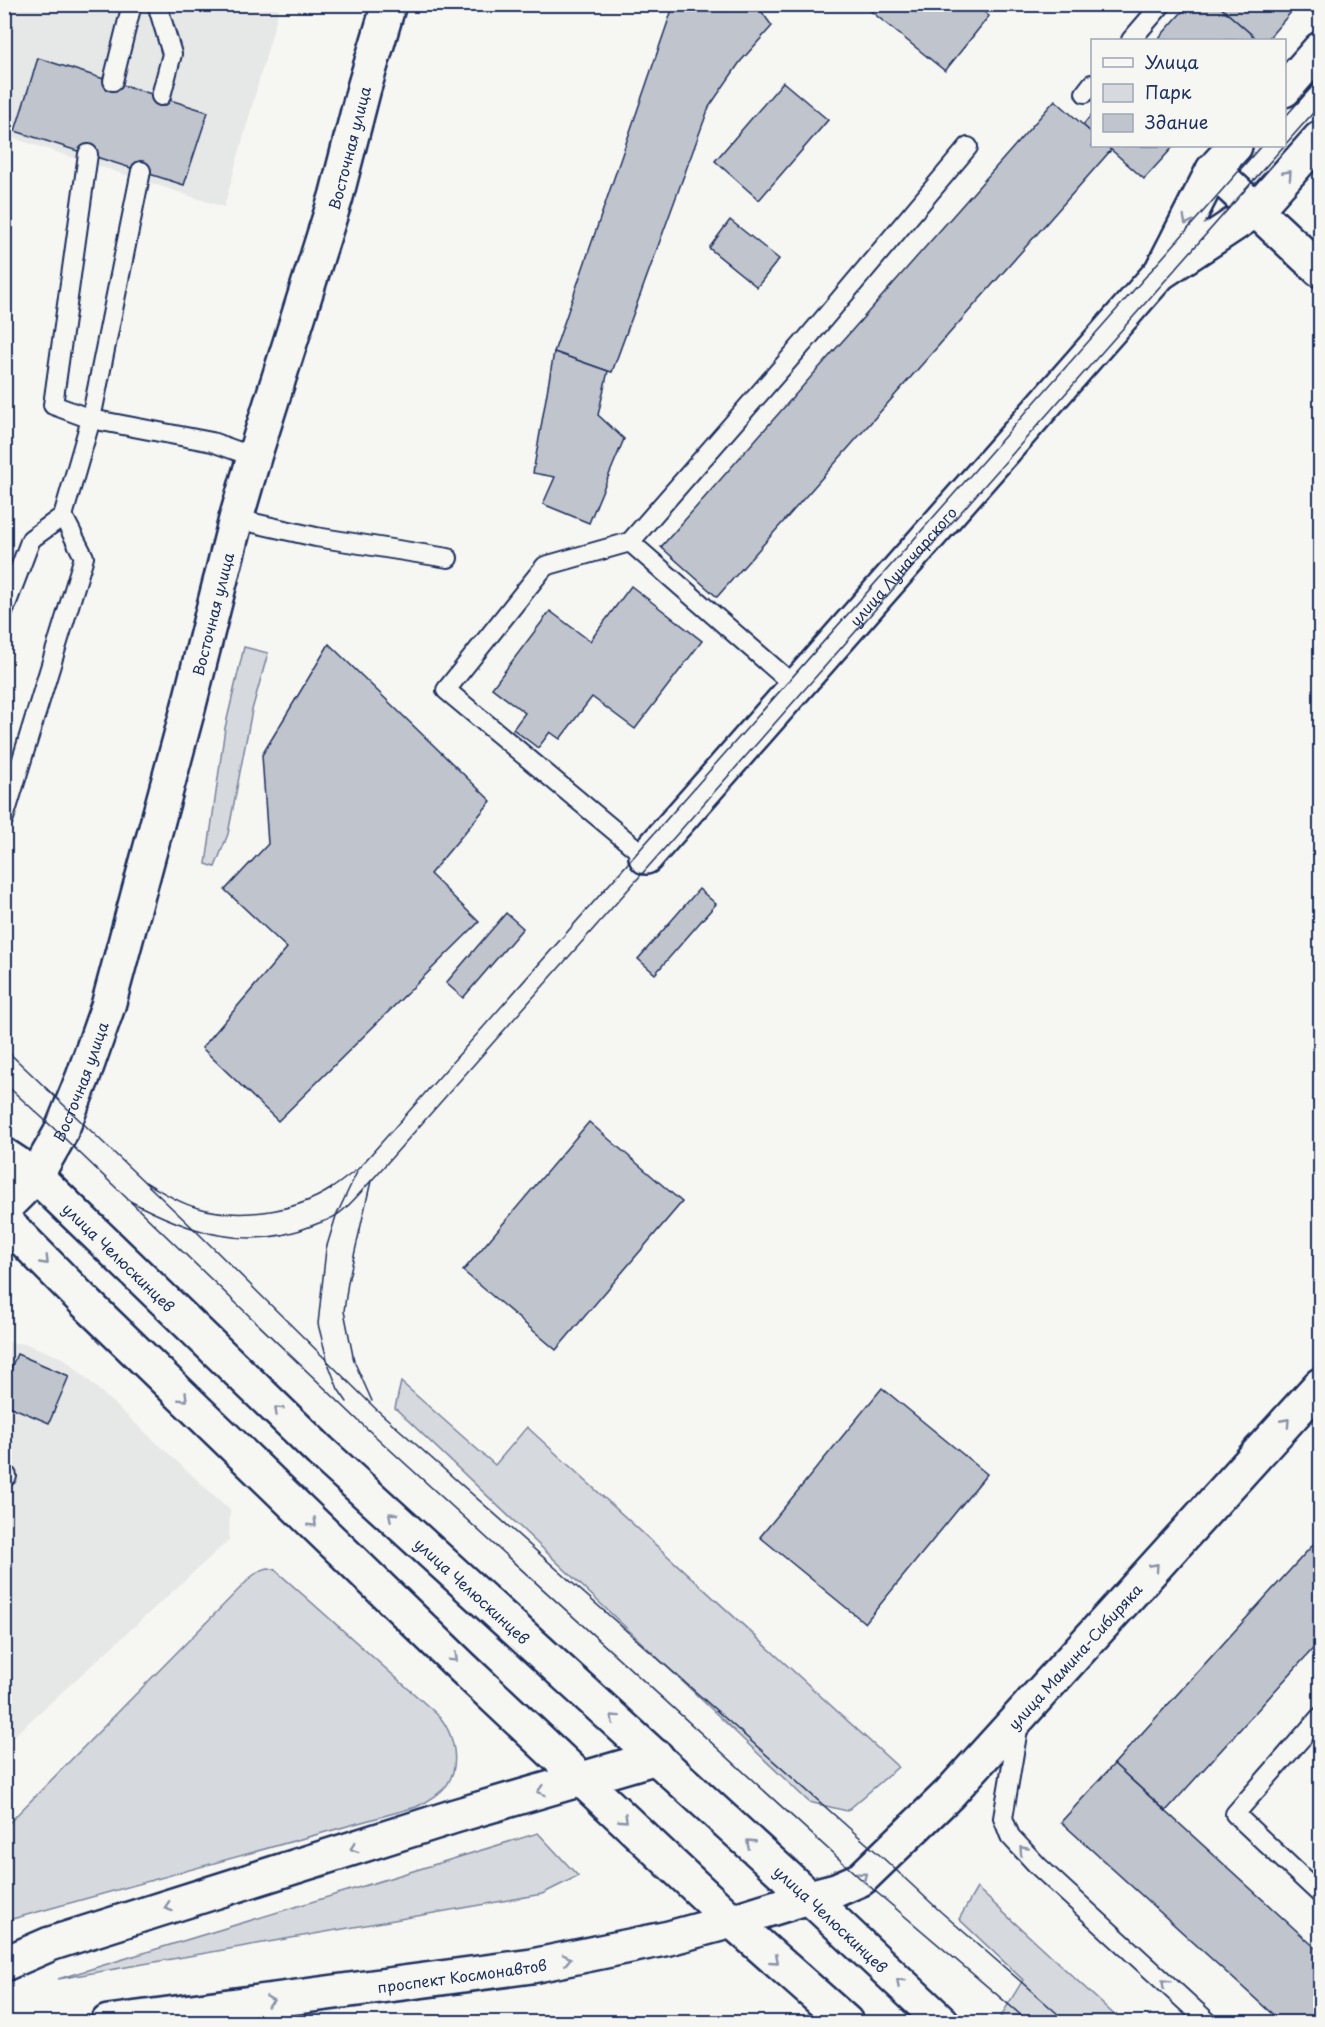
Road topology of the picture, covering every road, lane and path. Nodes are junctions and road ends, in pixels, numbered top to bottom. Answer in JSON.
{"nodes":[{"id":1,"x":132,"y":4,"type":"edge"},
{"id":2,"x":157,"y":4,"type":"edge"},
{"id":3,"x":389,"y":4,"type":"edge"},
{"id":4,"x":1162,"y":4,"type":"edge"},
{"id":5,"x":1132,"y":39,"type":"edge"},
{"id":6,"x":1320,"y":49,"type":"edge"},
{"id":7,"x":113,"y":81,"type":"dead end"},
{"id":8,"x":1286,"y":88,"type":"edge"},
{"id":9,"x":161,"y":96,"type":"dead end"},
{"id":10,"x":1320,"y":138,"type":"edge"},
{"id":11,"x":968,"y":147,"type":"dead end"},
{"id":12,"x":1234,"y":147,"type":"edge"},
{"id":13,"x":88,"y":154,"type":"dead end"},
{"id":14,"x":1214,"y":170,"type":"junction"},
{"id":15,"x":141,"y":171,"type":"dead end"},
{"id":16,"x":1256,"y":210,"type":"junction"},
{"id":17,"x":1320,"y":270,"type":"edge"},
{"id":18,"x":1161,"y":273,"type":"junction"},
{"id":19,"x":91,"y":419,"type":"junction"},
{"id":20,"x":254,"y":457,"type":"junction"},
{"id":21,"x":63,"y":516,"type":"junction"},
{"id":22,"x":237,"y":519,"type":"junction"},
{"id":23,"x":630,"y":542,"type":"junction"},
{"id":24,"x":448,"y":558,"type":"dead end"},
{"id":25,"x":4,"y":610,"type":"edge"},
{"id":26,"x":796,"y":687,"type":"junction"},
{"id":27,"x":4,"y":818,"type":"edge"},
{"id":28,"x":645,"y":857,"type":"joint"},
{"id":29,"x":4,"y":1155,"type":"edge"},
{"id":30,"x":36,"y":1176,"type":"junction"},
{"id":31,"x":4,"y":1208,"type":"edge"},
{"id":32,"x":4,"y":1220,"type":"edge"},
{"id":33,"x":1320,"y":1384,"type":"edge"},
{"id":34,"x":1020,"y":1716,"type":"junction"},
{"id":35,"x":1320,"y":1717,"type":"edge"},
{"id":36,"x":657,"y":1757,"type":"junction"},
{"id":37,"x":582,"y":1779,"type":"junction"},
{"id":38,"x":1320,"y":1894,"type":"edge"},
{"id":39,"x":809,"y":1897,"type":"junction"},
{"id":40,"x":732,"y":1921,"type":"junction"},
{"id":41,"x":4,"y":1964,"type":"edge"},
{"id":42,"x":108,"y":2022,"type":"edge"},
{"id":43,"x":846,"y":2022,"type":"edge"},
{"id":44,"x":942,"y":2022,"type":"edge"},
{"id":45,"x":1208,"y":2022,"type":"edge"}],
"edges":[{"from":1,"to":7,"type":"lane"},
{"from":2,"to":9,"type":"lane"},
{"from":3,"to":20,"type":"main road","name":"Восточная улица"},
{"from":4,"to":5,"type":"lane"},
{"from":6,"to":8,"type":"main road"},
{"from":16,"to":10,"type":"main road","name":"улица Луначарского","one_way":true},
{"from":11,"to":23,"type":"lane"},
{"from":12,"to":14,"type":"main road","name":"улица Луначарского"},
{"from":13,"to":19,"type":"lane"},
{"from":14,"to":16,"type":"main road"},
{"from":14,"to":18,"type":"main road","name":"улица Луначарского","one_way":true},
{"from":15,"to":19,"type":"lane"},
{"from":16,"to":17,"type":"main road"},
{"from":16,"to":18,"type":"main road","name":"улица Луначарского"},
{"from":18,"to":26,"type":"main road","name":"улица Луначарского"},
{"from":19,"to":20,"type":"lane"},
{"from":19,"to":21,"type":"lane"},
{"from":20,"to":22,"type":"main road","name":"Восточная улица"},
{"from":21,"to":25,"type":"lane"},
{"from":21,"to":27,"type":"lane"},
{"from":22,"to":24,"type":"lane"},
{"from":22,"to":30,"type":"main road","name":"Восточная улица"},
{"from":23,"to":26,"type":"lane"},
{"from":23,"to":28,"type":"lane"},
{"from":26,"to":28,"type":"main road","name":"улица Луначарского"},
{"from":29,"to":30,"type":"main road","name":"улица Челюскинцев"},
{"from":30,"to":31,"type":"main road","name":"Восточная улица"},
{"from":36,"to":30,"type":"main road","name":"улица Челюскинцев","one_way":true},
{"from":32,"to":37,"type":"main road","one_way":true},
{"from":34,"to":33,"type":"main road","name":"улица Мамина-Сибиряка","one_way":true},
{"from":39,"to":34,"type":"main road","name":"улица Мамина-Сибиряка","one_way":true},
{"from":45,"to":34,"type":"lane","one_way":true},
{"from":35,"to":38,"type":"lane"},
{"from":36,"to":37,"type":"main road"},
{"from":39,"to":36,"type":"main road","name":"улица Челюскинцев","one_way":true},
{"from":37,"to":40,"type":"main road","one_way":true},
{"from":37,"to":41,"type":"main road","one_way":true},
{"from":39,"to":40,"type":"main road","name":"проспект Космонавтов"},
{"from":44,"to":39,"type":"main road","name":"улица Челюскинцев","one_way":true},
{"from":42,"to":40,"type":"main road","name":"проспект Космонавтов","one_way":true},
{"from":40,"to":43,"type":"main road","one_way":true}]}
